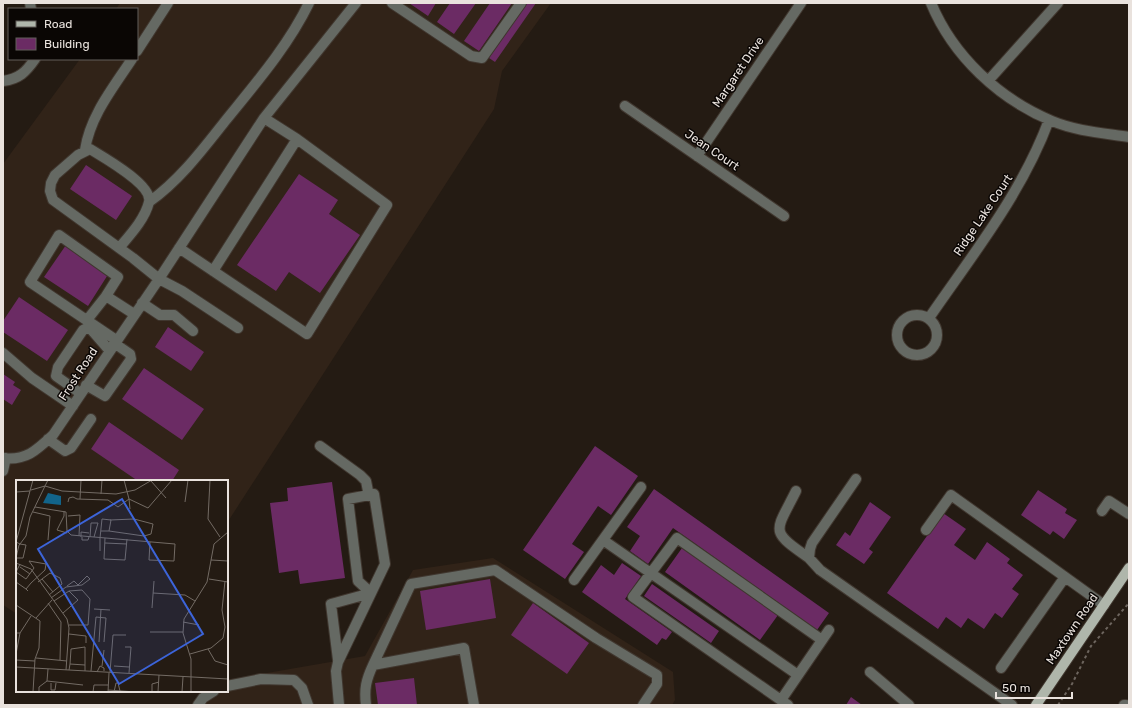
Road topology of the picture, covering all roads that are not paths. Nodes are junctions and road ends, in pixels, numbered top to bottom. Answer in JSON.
{"nodes":[{"id":1,"x":168,"y":3,"type":"edge"},
{"id":2,"x":309,"y":3,"type":"edge"},
{"id":3,"x":356,"y":3,"type":"edge"},
{"id":4,"x":392,"y":3,"type":"edge"},
{"id":5,"x":521,"y":3,"type":"edge"},
{"id":6,"x":801,"y":3,"type":"edge"},
{"id":7,"x":931,"y":3,"type":"edge"},
{"id":8,"x":1058,"y":3,"type":"edge"},
{"id":9,"x":138,"y":49,"type":"edge"},
{"id":10,"x":34,"y":60,"type":"edge"},
{"id":11,"x":131,"y":60,"type":"edge"},
{"id":12,"x":3,"y":81,"type":"edge"},
{"id":13,"x":988,"y":81,"type":"junction"},
{"id":14,"x":625,"y":106,"type":"dead end"},
{"id":15,"x":264,"y":118,"type":"junction"},
{"id":16,"x":1049,"y":120,"type":"junction"},
{"id":17,"x":1129,"y":137,"type":"edge"},
{"id":18,"x":297,"y":139,"type":"junction"},
{"id":19,"x":84,"y":150,"type":"junction"},
{"id":20,"x":697,"y":156,"type":"junction"},
{"id":21,"x":149,"y":202,"type":"junction"},
{"id":22,"x":784,"y":216,"type":"dead end"},
{"id":23,"x":119,"y":248,"type":"junction"},
{"id":24,"x":179,"y":248,"type":"junction"},
{"id":25,"x":212,"y":271,"type":"junction"},
{"id":26,"x":159,"y":279,"type":"junction"},
{"id":27,"x":106,"y":296,"type":"junction"},
{"id":28,"x":142,"y":303,"type":"junction"},
{"id":29,"x":134,"y":314,"type":"junction"},
{"id":30,"x":929,"y":318,"type":"dead end"},
{"id":31,"x":87,"y":320,"type":"junction"},
{"id":32,"x":238,"y":328,"type":"dead end"},
{"id":33,"x":193,"y":331,"type":"dead end"},
{"id":34,"x":113,"y":344,"type":"junction"},
{"id":35,"x":3,"y":353,"type":"edge"},
{"id":36,"x":83,"y":389,"type":"junction"},
{"id":37,"x":73,"y":406,"type":"junction"},
{"id":38,"x":91,"y":420,"type":"dead end"},
{"id":39,"x":48,"y":439,"type":"junction"},
{"id":40,"x":320,"y":446,"type":"dead end"},
{"id":41,"x":5,"y":458,"type":"edge"},
{"id":42,"x":3,"y":471,"type":"edge"},
{"id":43,"x":856,"y":480,"type":"dead end"},
{"id":44,"x":641,"y":487,"type":"dead end"},
{"id":45,"x":796,"y":491,"type":"dead end"},
{"id":46,"x":369,"y":496,"type":"junction"},
{"id":47,"x":1102,"y":511,"type":"dead end"},
{"id":48,"x":1129,"y":514,"type":"edge"},
{"id":49,"x":926,"y":530,"type":"dead end"},
{"id":50,"x":603,"y":540,"type":"junction"},
{"id":51,"x":809,"y":558,"type":"junction"},
{"id":52,"x":1129,"y":568,"type":"edge"},
{"id":53,"x":651,"y":573,"type":"junction"},
{"id":54,"x":1065,"y":577,"type":"junction"},
{"id":55,"x":574,"y":580,"type":"dead end"},
{"id":56,"x":371,"y":593,"type":"junction"},
{"id":57,"x":1104,"y":605,"type":"junction"},
{"id":58,"x":829,"y":630,"type":"dead end"},
{"id":59,"x":822,"y":640,"type":"junction"},
{"id":60,"x":338,"y":662,"type":"junction"},
{"id":61,"x":372,"y":665,"type":"junction"},
{"id":62,"x":1001,"y":668,"type":"dead end"},
{"id":63,"x":870,"y":672,"type":"dead end"},
{"id":64,"x":798,"y":675,"type":"junction"},
{"id":65,"x":228,"y":686,"type":"edge"},
{"id":66,"x":212,"y":692,"type":"edge"},
{"id":67,"x":784,"y":702,"type":"edge"},
{"id":68,"x":198,"y":705,"type":"edge"},
{"id":69,"x":308,"y":705,"type":"edge"},
{"id":70,"x":340,"y":705,"type":"edge"},
{"id":71,"x":366,"y":705,"type":"edge"},
{"id":72,"x":474,"y":705,"type":"edge"},
{"id":73,"x":643,"y":705,"type":"edge"},
{"id":74,"x":909,"y":705,"type":"edge"},
{"id":75,"x":1012,"y":705,"type":"edge"},
{"id":76,"x":1036,"y":705,"type":"edge"}],
"edges":[{"from":1,"to":9,"type":"street"},
{"from":2,"to":21,"type":"street"},
{"from":3,"to":15,"type":"street","name":"Frost Road"},
{"from":4,"to":5,"type":"street"},
{"from":6,"to":20,"type":"street","name":"Margaret Drive"},
{"from":7,"to":13,"type":"street"},
{"from":8,"to":13,"type":"street"},
{"from":10,"to":12,"type":"street"},
{"from":11,"to":19,"type":"street"},
{"from":13,"to":16,"type":"street"},
{"from":14,"to":20,"type":"street","name":"Jean Court"},
{"from":15,"to":18,"type":"street"},
{"from":15,"to":24,"type":"street","name":"Frost Road"},
{"from":16,"to":17,"type":"street"},
{"from":16,"to":30,"type":"street","name":"Ridge Lake Court"},
{"from":18,"to":25,"type":"street"},
{"from":18,"to":25,"type":"street"},
{"from":19,"to":21,"type":"street"},
{"from":19,"to":23,"type":"street"},
{"from":20,"to":22,"type":"street","name":"Jean Court"},
{"from":21,"to":23,"type":"street"},
{"from":23,"to":26,"type":"street"},
{"from":24,"to":25,"type":"street"},
{"from":24,"to":26,"type":"street","name":"Frost Road"},
{"from":26,"to":28,"type":"street","name":"Frost Road"},
{"from":26,"to":32,"type":"street"},
{"from":27,"to":29,"type":"street"},
{"from":27,"to":31,"type":"street"},
{"from":27,"to":31,"type":"street"},
{"from":28,"to":29,"type":"street","name":"Frost Road"},
{"from":28,"to":33,"type":"street"},
{"from":29,"to":34,"type":"street","name":"Frost Road"},
{"from":31,"to":34,"type":"street"},
{"from":34,"to":36,"type":"street","name":"Frost Road"},
{"from":34,"to":36,"type":"street"},
{"from":34,"to":36,"type":"street"},
{"from":35,"to":37,"type":"street"},
{"from":36,"to":37,"type":"street","name":"Frost Road"},
{"from":37,"to":39,"type":"street","name":"Frost Road"},
{"from":38,"to":39,"type":"street"},
{"from":39,"to":41,"type":"street","name":"Frost Road"},
{"from":40,"to":46,"type":"street"},
{"from":41,"to":42,"type":"street"},
{"from":43,"to":51,"type":"street"},
{"from":44,"to":50,"type":"street"},
{"from":45,"to":51,"type":"street"},
{"from":46,"to":56,"type":"street"},
{"from":46,"to":56,"type":"street"},
{"from":47,"to":48,"type":"street"},
{"from":49,"to":54,"type":"street"},
{"from":50,"to":53,"type":"street"},
{"from":50,"to":55,"type":"street"},
{"from":51,"to":75,"type":"street"},
{"from":52,"to":57,"type":"main road","name":"Maxtown Road"},
{"from":53,"to":59,"type":"street"},
{"from":53,"to":64,"type":"street"},
{"from":53,"to":67,"type":"street"},
{"from":54,"to":57,"type":"street"},
{"from":54,"to":62,"type":"street"},
{"from":56,"to":60,"type":"street"},
{"from":56,"to":60,"type":"street"},
{"from":57,"to":76,"type":"main road","name":"Maxtown Road"},
{"from":58,"to":59,"type":"street"},
{"from":59,"to":64,"type":"street"},
{"from":60,"to":70,"type":"street"},
{"from":61,"to":71,"type":"street"},
{"from":61,"to":72,"type":"street"},
{"from":61,"to":73,"type":"street"},
{"from":63,"to":74,"type":"street"},
{"from":64,"to":67,"type":"street"},
{"from":65,"to":69,"type":"street"},
{"from":66,"to":68,"type":"street"}]}
